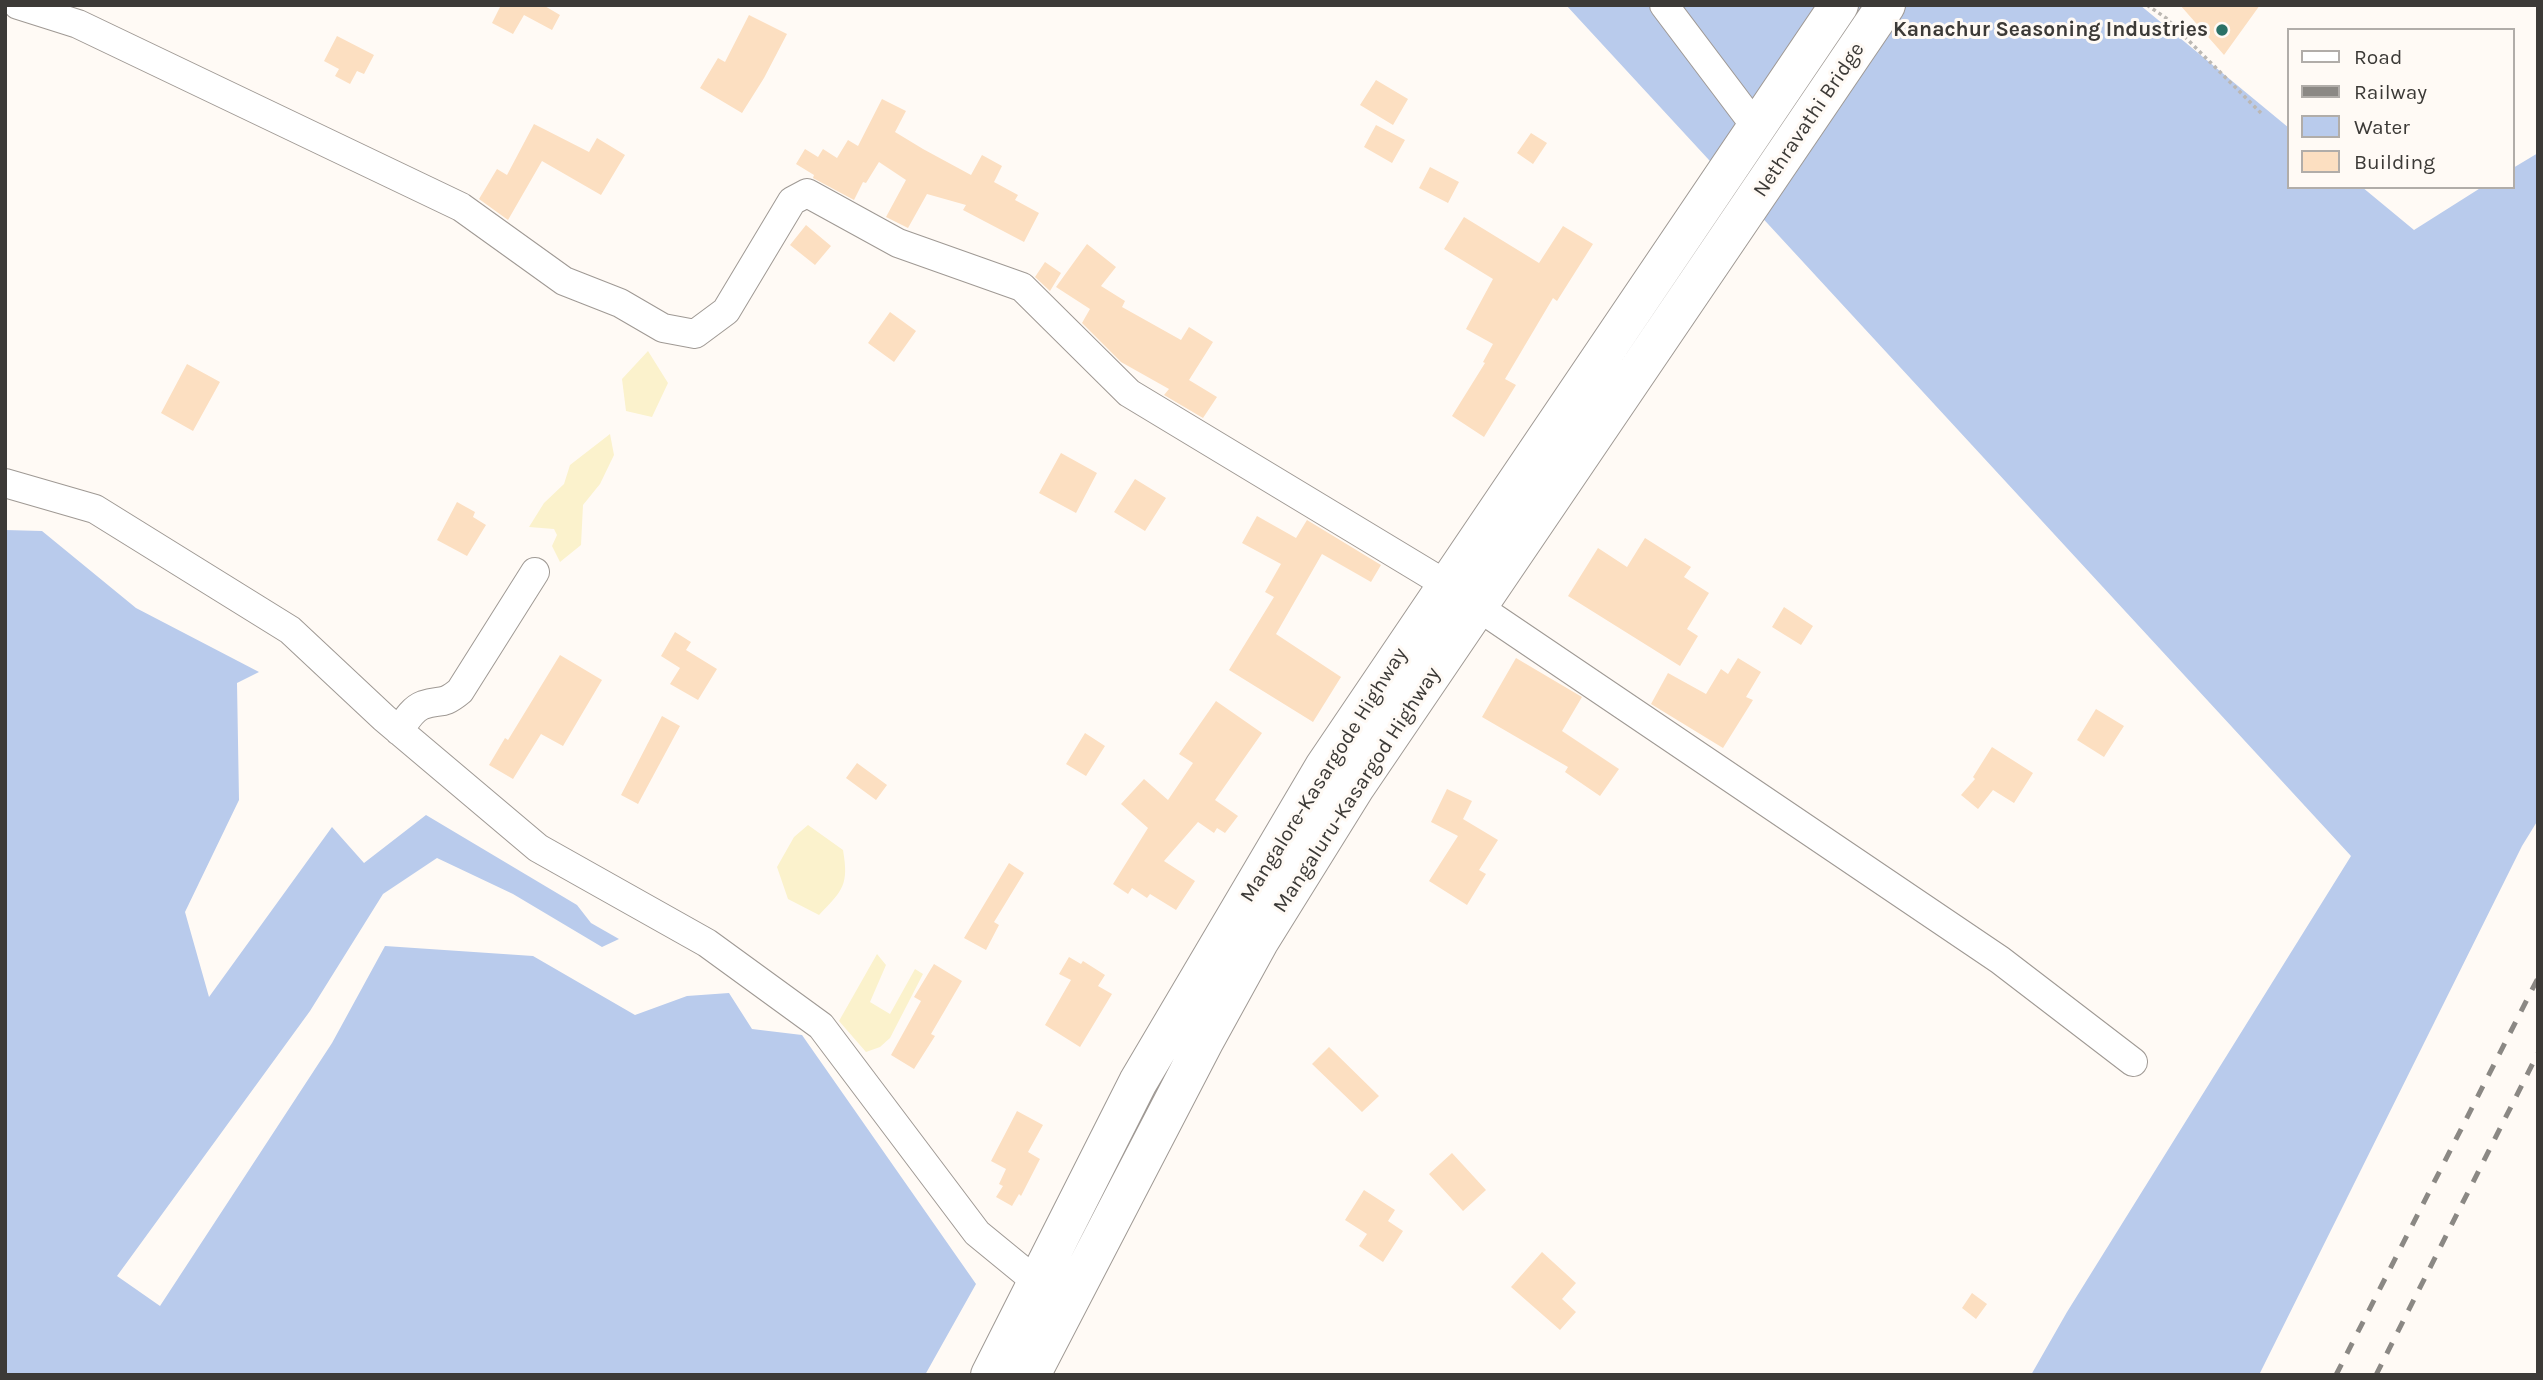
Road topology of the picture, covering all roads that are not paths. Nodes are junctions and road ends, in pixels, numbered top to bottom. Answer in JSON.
{"nodes":[{"id":1,"x":18,"y":5,"type":"edge"},
{"id":2,"x":1664,"y":5,"type":"edge"},
{"id":3,"x":1839,"y":5,"type":"edge"},
{"id":4,"x":1886,"y":5,"type":"edge"},
{"id":5,"x":1756,"y":127,"type":"junction"},
{"id":6,"x":1704,"y":203,"type":"joint"},
{"id":7,"x":1731,"y":235,"type":"joint"},
{"id":8,"x":5,"y":483,"type":"edge"},
{"id":9,"x":535,"y":572,"type":"dead end"},
{"id":10,"x":1447,"y":585,"type":"junction"},
{"id":11,"x":1478,"y":607,"type":"junction"},
{"id":12,"x":399,"y":731,"type":"junction"},
{"id":13,"x":2133,"y":1062,"type":"dead end"},
{"id":14,"x":1038,"y":1283,"type":"junction"},
{"id":15,"x":990,"y":1375,"type":"edge"},
{"id":16,"x":1031,"y":1375,"type":"edge"}],
"edges":[{"from":1,"to":10,"type":"street"},
{"from":2,"to":5,"type":"street"},
{"from":3,"to":5,"type":"highway","name":"Nethravathi Bridge"},
{"from":4,"to":7,"type":"highway","name":"Nethravathi Bridge"},
{"from":5,"to":6,"type":"highway","name":"Nethravathi Bridge"},
{"from":6,"to":10,"type":"highway","name":"Mangalore-Kasargode Highway"},
{"from":7,"to":11,"type":"highway","name":"Mangaluru-Kasargod Highway"},
{"from":8,"to":12,"type":"street"},
{"from":9,"to":12,"type":"street"},
{"from":10,"to":14,"type":"highway","name":"Mangalore-Kasargode Highway"},
{"from":11,"to":13,"type":"street"},
{"from":11,"to":16,"type":"highway","name":"Mangaluru-Kasargod Highway"},
{"from":12,"to":14,"type":"street"},
{"from":14,"to":15,"type":"highway","name":"Mangalore-Kasargode Highway"}]}
